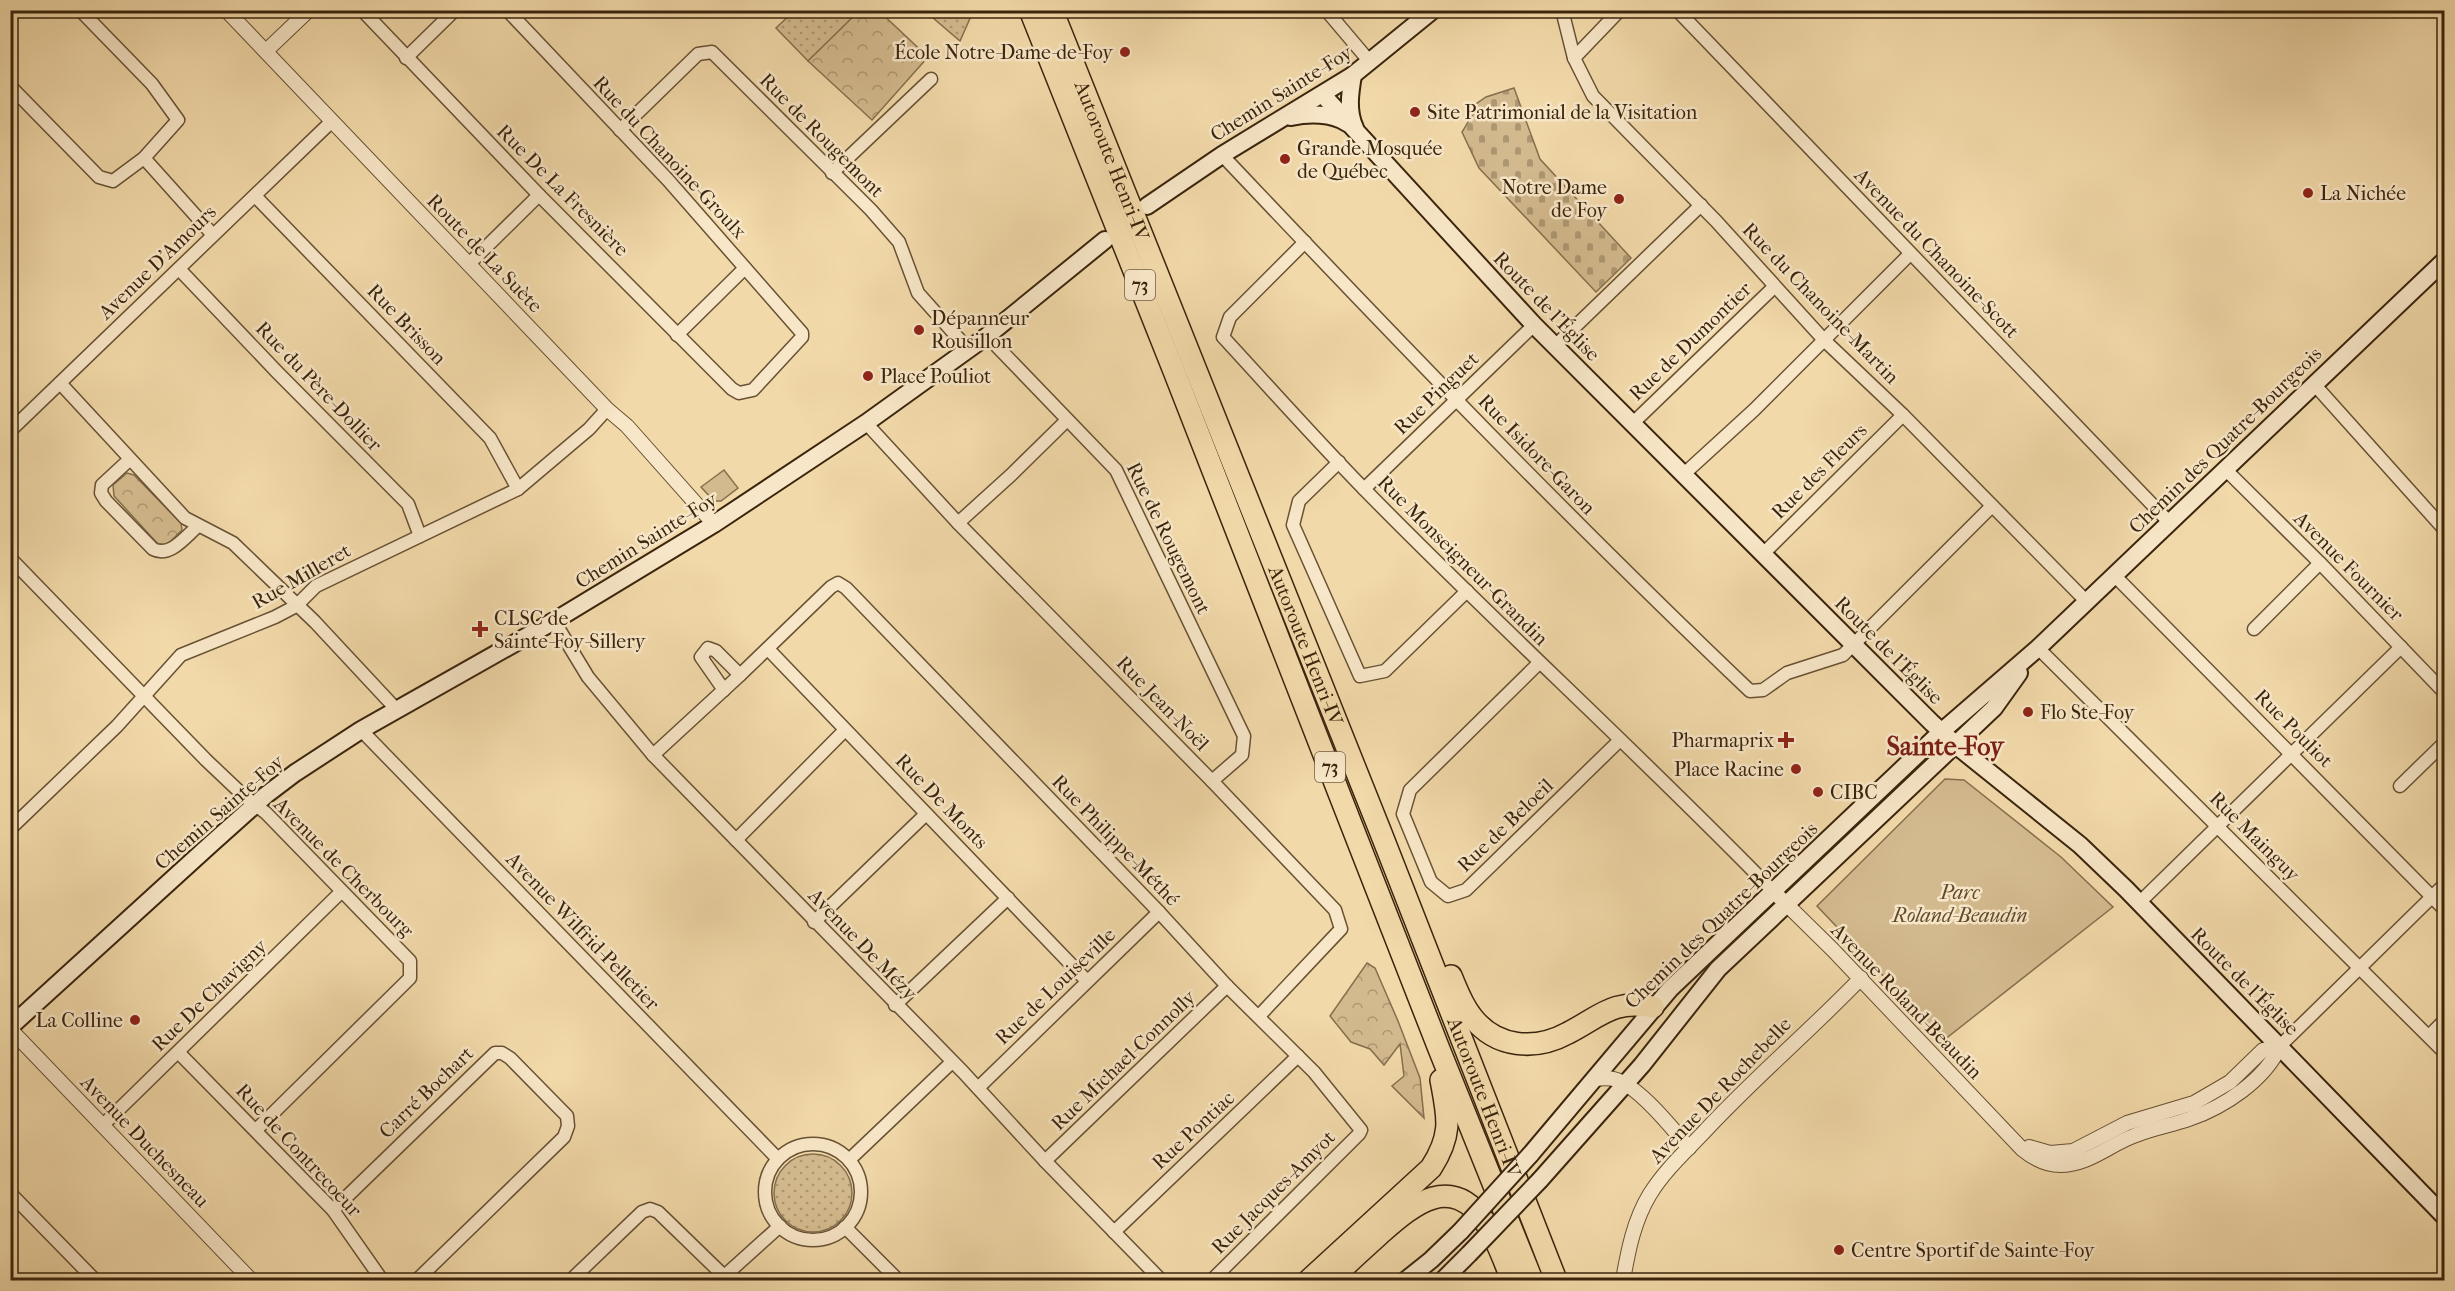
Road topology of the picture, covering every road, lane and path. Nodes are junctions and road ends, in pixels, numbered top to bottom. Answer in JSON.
{"nodes":[{"id":1,"x":80,"y":10,"type":"edge"},
{"id":2,"x":226,"y":10,"type":"edge"},
{"id":3,"x":309,"y":10,"type":"edge"},
{"id":4,"x":362,"y":10,"type":"edge"},
{"id":5,"x":455,"y":10,"type":"edge"},
{"id":6,"x":507,"y":10,"type":"edge"},
{"id":7,"x":1030,"y":10,"type":"edge"},
{"id":8,"x":1052,"y":10,"type":"edge"},
{"id":9,"x":1326,"y":10,"type":"edge"},
{"id":10,"x":1433,"y":10,"type":"edge"},
{"id":11,"x":1562,"y":10,"type":"edge"},
{"id":12,"x":1620,"y":10,"type":"edge"},
{"id":13,"x":1677,"y":10,"type":"edge"},
{"id":14,"x":266,"y":51,"type":"junction"},
{"id":15,"x":406,"y":58,"type":"junction"},
{"id":16,"x":1574,"y":58,"type":"junction"},
{"id":17,"x":1370,"y":62,"type":"junction"},
{"id":18,"x":1353,"y":75,"type":"junction"},
{"id":19,"x":931,"y":79,"type":"dead end"},
{"id":20,"x":10,"y":86,"type":"edge"},
{"id":21,"x":1323,"y":95,"type":"junction"},
{"id":22,"x":1284,"y":119,"type":"junction"},
{"id":23,"x":331,"y":122,"type":"junction"},
{"id":24,"x":1355,"y":129,"type":"junction"},
{"id":25,"x":620,"y":130,"type":"junction"},
{"id":26,"x":1222,"y":155,"type":"junction"},
{"id":27,"x":144,"y":158,"type":"junction"},
{"id":28,"x":832,"y":173,"type":"junction"},
{"id":29,"x":540,"y":195,"type":"junction"},
{"id":30,"x":255,"y":196,"type":"junction"},
{"id":31,"x":1701,"y":205,"type":"junction"},
{"id":32,"x":1147,"y":206,"type":"dead end"},
{"id":33,"x":213,"y":235,"type":"junction"},
{"id":34,"x":1105,"y":240,"type":"dead end"},
{"id":35,"x":1305,"y":242,"type":"junction"},
{"id":36,"x":1910,"y":254,"type":"junction"},
{"id":37,"x":2445,"y":261,"type":"edge"},
{"id":38,"x":469,"y":264,"type":"junction"},
{"id":39,"x":745,"y":268,"type":"junction"},
{"id":40,"x":179,"y":269,"type":"junction"},
{"id":41,"x":1774,"y":287,"type":"junction"},
{"id":42,"x":1534,"y":325,"type":"junction"},
{"id":43,"x":677,"y":335,"type":"junction"},
{"id":44,"x":987,"y":336,"type":"junction"},
{"id":45,"x":1824,"y":340,"type":"junction"},
{"id":46,"x":1555,"y":345,"type":"junction"},
{"id":47,"x":968,"y":349,"type":"junction"},
{"id":48,"x":60,"y":383,"type":"junction"},
{"id":49,"x":2314,"y":384,"type":"junction"},
{"id":50,"x":739,"y":393,"type":"joint"},
{"id":51,"x":1457,"y":401,"type":"junction"},
{"id":52,"x":607,"y":409,"type":"junction"},
{"id":53,"x":1903,"y":415,"type":"junction"},
{"id":54,"x":1067,"y":420,"type":"junction"},
{"id":55,"x":866,"y":423,"type":"junction"},
{"id":56,"x":1633,"y":423,"type":"junction"},
{"id":57,"x":10,"y":431,"type":"edge"},
{"id":58,"x":129,"y":460,"type":"junction"},
{"id":59,"x":1339,"y":462,"type":"junction"},
{"id":60,"x":2225,"y":469,"type":"junction"},
{"id":61,"x":1684,"y":474,"type":"junction"},
{"id":62,"x":518,"y":489,"type":"junction"},
{"id":63,"x":1364,"y":489,"type":"junction"},
{"id":64,"x":1992,"y":506,"type":"junction"},
{"id":65,"x":958,"y":522,"type":"junction"},
{"id":66,"x":2169,"y":522,"type":"junction"},
{"id":67,"x":714,"y":524,"type":"junction"},
{"id":68,"x":198,"y":526,"type":"junction"},
{"id":69,"x":2445,"y":529,"type":"edge"},
{"id":70,"x":420,"y":536,"type":"junction"},
{"id":71,"x":1763,"y":554,"type":"junction"},
{"id":72,"x":10,"y":558,"type":"edge"},
{"id":73,"x":2320,"y":563,"type":"junction"},
{"id":74,"x":2114,"y":575,"type":"junction"},
{"id":75,"x":1467,"y":591,"type":"junction"},
{"id":76,"x":2086,"y":602,"type":"junction"},
{"id":77,"x":296,"y":606,"type":"junction"},
{"id":78,"x":554,"y":621,"type":"junction"},
{"id":79,"x":2254,"y":629,"type":"dead end"},
{"id":80,"x":1853,"y":645,"type":"junction"},
{"id":81,"x":2401,"y":647,"type":"junction"},
{"id":82,"x":768,"y":649,"type":"junction"},
{"id":83,"x":2036,"y":649,"type":"junction"},
{"id":84,"x":1539,"y":663,"type":"junction"},
{"id":85,"x":740,"y":675,"type":"junction"},
{"id":86,"x":724,"y":690,"type":"junction"},
{"id":87,"x":2445,"y":692,"type":"edge"},
{"id":88,"x":145,"y":695,"type":"junction"},
{"id":89,"x":396,"y":710,"type":"junction"},
{"id":90,"x":362,"y":730,"type":"junction"},
{"id":91,"x":845,"y":730,"type":"junction"},
{"id":92,"x":1941,"y":732,"type":"junction"},
{"id":93,"x":1620,"y":740,"type":"junction"},
{"id":94,"x":2445,"y":743,"type":"edge"},
{"id":95,"x":1955,"y":744,"type":"junction"},
{"id":96,"x":652,"y":755,"type":"junction"},
{"id":97,"x":2292,"y":755,"type":"junction"},
{"id":98,"x":1212,"y":781,"type":"junction"},
{"id":99,"x":2400,"y":786,"type":"dead end"},
{"id":100,"x":255,"y":805,"type":"junction"},
{"id":101,"x":925,"y":815,"type":"junction"},
{"id":102,"x":2217,"y":826,"type":"junction"},
{"id":103,"x":10,"y":829,"type":"edge"},
{"id":104,"x":736,"y":840,"type":"junction"},
{"id":105,"x":1399,"y":879,"type":"junction"},
{"id":106,"x":2445,"y":885,"type":"edge"},
{"id":107,"x":341,"y":892,"type":"junction"},
{"id":108,"x":1774,"y":892,"type":"junction"},
{"id":109,"x":2432,"y":897,"type":"junction"},
{"id":110,"x":1008,"y":898,"type":"junction"},
{"id":111,"x":2139,"y":903,"type":"junction"},
{"id":112,"x":1786,"y":904,"type":"junction"},
{"id":113,"x":2445,"y":909,"type":"edge"},
{"id":114,"x":1159,"y":912,"type":"junction"},
{"id":115,"x":814,"y":922,"type":"junction"},
{"id":116,"x":2358,"y":969,"type":"junction"},
{"id":117,"x":1861,"y":978,"type":"junction"},
{"id":118,"x":1087,"y":981,"type":"junction"},
{"id":119,"x":1227,"y":986,"type":"junction"},
{"id":120,"x":895,"y":1005,"type":"junction"},
{"id":121,"x":1653,"y":1007,"type":"junction"},
{"id":122,"x":1259,"y":1016,"type":"junction"},
{"id":123,"x":2445,"y":1021,"type":"edge"},
{"id":124,"x":10,"y":1028,"type":"edge"},
{"id":125,"x":2429,"y":1036,"type":"junction"},
{"id":126,"x":2280,"y":1046,"type":"junction"},
{"id":127,"x":1439,"y":1049,"type":"junction"},
{"id":128,"x":178,"y":1052,"type":"junction"},
{"id":129,"x":2445,"y":1052,"type":"edge"},
{"id":130,"x":1298,"y":1056,"type":"junction"},
{"id":131,"x":952,"y":1062,"type":"junction"},
{"id":132,"x":1594,"y":1079,"type":"junction"},
{"id":133,"x":1625,"y":1084,"type":"junction"},
{"id":134,"x":978,"y":1088,"type":"junction"},
{"id":135,"x":103,"y":1125,"type":"junction"},
{"id":136,"x":256,"y":1130,"type":"junction"},
{"id":137,"x":1360,"y":1130,"type":"joint"},
{"id":138,"x":1689,"y":1148,"type":"junction"},
{"id":139,"x":778,"y":1159,"type":"junction"},
{"id":140,"x":849,"y":1160,"type":"junction"},
{"id":141,"x":1045,"y":1161,"type":"junction"},
{"id":142,"x":10,"y":1193,"type":"edge"},
{"id":143,"x":333,"y":1210,"type":"junction"},
{"id":144,"x":2445,"y":1216,"type":"edge"},
{"id":145,"x":780,"y":1226,"type":"junction"},
{"id":146,"x":845,"y":1227,"type":"junction"},
{"id":147,"x":1114,"y":1232,"type":"junction"},
{"id":148,"x":722,"y":1278,"type":"edge"},
{"id":149,"x":1310,"y":1280,"type":"edge"},
{"id":150,"x":95,"y":1281,"type":"edge"},
{"id":151,"x":251,"y":1281,"type":"edge"},
{"id":152,"x":382,"y":1281,"type":"edge"},
{"id":153,"x":417,"y":1281,"type":"edge"},
{"id":154,"x":571,"y":1281,"type":"edge"},
{"id":155,"x":898,"y":1281,"type":"edge"},
{"id":156,"x":1161,"y":1281,"type":"edge"},
{"id":157,"x":1212,"y":1281,"type":"edge"},
{"id":158,"x":1335,"y":1281,"type":"edge"},
{"id":159,"x":1406,"y":1281,"type":"edge"},
{"id":160,"x":1443,"y":1281,"type":"edge"},
{"id":161,"x":1512,"y":1281,"type":"edge"},
{"id":162,"x":1532,"y":1281,"type":"edge"},
{"id":163,"x":1556,"y":1281,"type":"edge"},
{"id":164,"x":1623,"y":1281,"type":"edge"}],
"edges":[{"from":1,"to":27,"type":"street"},
{"from":2,"to":14,"type":"street","name":"Route de La Suète"},
{"from":3,"to":14,"type":"street"},
{"from":4,"to":15,"type":"street","name":"Rue De La Fresnière"},
{"from":5,"to":15,"type":"street"},
{"from":6,"to":25,"type":"street","name":"Rue du Chanoine-Groulx"},
{"from":7,"to":127,"type":"highway","name":"Autoroute Henri-IV","number":"73"},
{"from":8,"to":105,"type":"highway","name":"Autoroute Henri-IV","number":"73"},
{"from":9,"to":17,"type":"street"},
{"from":10,"to":17,"type":"main road","name":"Chemin Sainte-Foy"},
{"from":11,"to":16,"type":"street","name":"Rue du Chanoine-Martin"},
{"from":12,"to":16,"type":"street"},
{"from":13,"to":36,"type":"street","name":"Avenue du Chanoine-Scott"},
{"from":14,"to":23,"type":"street","name":"Route de La Suète"},
{"from":15,"to":29,"type":"street","name":"Rue De La Fresnière"},
{"from":16,"to":31,"type":"street","name":"Rue du Chanoine-Martin"},
{"from":17,"to":18,"type":"main road","name":"Chemin Sainte-Foy"},
{"from":18,"to":21,"type":"main road","name":"Chemin Sainte-Foy"},
{"from":18,"to":24,"type":"main road"},
{"from":19,"to":28,"type":"street"},
{"from":20,"to":27,"type":"street"},
{"from":21,"to":22,"type":"main road","name":"Chemin Sainte-Foy"},
{"from":21,"to":24,"type":"main road","name":"Route de l'Église"},
{"from":22,"to":24,"type":"main road"},
{"from":22,"to":26,"type":"main road","name":"Chemin Sainte-Foy"},
{"from":23,"to":30,"type":"street","name":"Avenue D'Amours"},
{"from":23,"to":38,"type":"street","name":"Route de La Suète"},
{"from":24,"to":42,"type":"main road","name":"Route de l'Église"},
{"from":25,"to":28,"type":"street","name":"Rue de Rougemont"},
{"from":25,"to":39,"type":"street","name":"Rue du Chanoine-Groulx"},
{"from":26,"to":32,"type":"main road","name":"Chemin Sainte-Foy"},
{"from":26,"to":35,"type":"street","name":"Rue Isidore-Garon"},
{"from":27,"to":33,"type":"street"},
{"from":28,"to":47,"type":"street","name":"Rue de Rougemont"},
{"from":29,"to":38,"type":"street"},
{"from":29,"to":43,"type":"street","name":"Rue De La Fresnière"},
{"from":30,"to":33,"type":"street","name":"Avenue D'Amours"},
{"from":30,"to":62,"type":"street","name":"Rue Brisson"},
{"from":31,"to":41,"type":"street","name":"Rue du Chanoine-Martin"},
{"from":31,"to":46,"type":"street"},
{"from":33,"to":40,"type":"street","name":"Avenue D'Amours"},
{"from":34,"to":44,"type":"main road","name":"Chemin Sainte-Foy"},
{"from":35,"to":51,"type":"street","name":"Rue Isidore-Garon"},
{"from":35,"to":59,"type":"street","name":"Rue Monseigneur-Grandin"},
{"from":36,"to":45,"type":"street"},
{"from":36,"to":66,"type":"street","name":"Avenue du Chanoine-Scott"},
{"from":37,"to":49,"type":"main road","name":"Chemin des Quatre-Bourgeois"},
{"from":38,"to":52,"type":"street","name":"Route de La Suète"},
{"from":39,"to":43,"type":"street"},
{"from":39,"to":50,"type":"street","name":"Rue du Chanoine-Groulx"},
{"from":40,"to":48,"type":"street","name":"Avenue D'Amours"},
{"from":40,"to":70,"type":"street","name":"Rue du Père-Dollier"},
{"from":41,"to":45,"type":"street","name":"Rue du Chanoine-Martin"},
{"from":41,"to":56,"type":"street","name":"Rue de Dumontier"},
{"from":42,"to":46,"type":"main road","name":"Route de l'Église"},
{"from":42,"to":51,"type":"street","name":"Rue Pinguet"},
{"from":43,"to":50,"type":"street","name":"Rue De La Fresnière"},
{"from":44,"to":47,"type":"main road","name":"Chemin Sainte-Foy"},
{"from":44,"to":54,"type":"street","name":"Rue de Rougemont"},
{"from":45,"to":53,"type":"street","name":"Rue du Chanoine-Martin"},
{"from":45,"to":61,"type":"street"},
{"from":46,"to":56,"type":"main road","name":"Route de l'Église"},
{"from":47,"to":55,"type":"main road","name":"Chemin Sainte-Foy"},
{"from":48,"to":57,"type":"street","name":"Avenue D'Amours"},
{"from":48,"to":58,"type":"street"},
{"from":49,"to":60,"type":"main road","name":"Chemin des Quatre-Bourgeois"},
{"from":49,"to":69,"type":"street"},
{"from":51,"to":63,"type":"street","name":"Rue Pinguet"},
{"from":51,"to":80,"type":"street","name":"Rue Isidore-Garon"},
{"from":52,"to":62,"type":"street","name":"Rue Milleret"},
{"from":52,"to":67,"type":"street","name":"Route de La Suète"},
{"from":53,"to":64,"type":"street","name":"Rue du Chanoine-Martin"},
{"from":53,"to":71,"type":"street","name":"Rue des Fleurs"},
{"from":54,"to":65,"type":"street"},
{"from":54,"to":98,"type":"street","name":"Rue de Rougemont"},
{"from":55,"to":65,"type":"street","name":"Rue Jean-Noël"},
{"from":55,"to":67,"type":"main road","name":"Chemin Sainte-Foy"},
{"from":56,"to":61,"type":"main road","name":"Route de l'Église"},
{"from":58,"to":68,"type":"street"},
{"from":58,"to":68,"type":"street"},
{"from":59,"to":63,"type":"street","name":"Rue Monseigneur-Grandin"},
{"from":59,"to":75,"type":"street"},
{"from":60,"to":66,"type":"main road","name":"Chemin des Quatre-Bourgeois"},
{"from":60,"to":73,"type":"street","name":"Avenue Fournier"},
{"from":61,"to":71,"type":"main road","name":"Route de l'Église"},
{"from":62,"to":70,"type":"street","name":"Rue Milleret"},
{"from":63,"to":75,"type":"street","name":"Rue Monseigneur-Grandin"},
{"from":64,"to":76,"type":"street","name":"Rue du Chanoine-Martin"},
{"from":64,"to":80,"type":"street"},
{"from":65,"to":98,"type":"street","name":"Rue Jean-Noël"},
{"from":66,"to":74,"type":"main road","name":"Chemin des Quatre-Bourgeois"},
{"from":67,"to":78,"type":"main road","name":"Chemin Sainte-Foy"},
{"from":68,"to":77,"type":"street"},
{"from":70,"to":77,"type":"street","name":"Rue Milleret"},
{"from":71,"to":80,"type":"main road","name":"Route de l'Église"},
{"from":72,"to":88,"type":"street","name":"Avenue de Cherbourg"},
{"from":73,"to":79,"type":"street"},
{"from":73,"to":81,"type":"street","name":"Avenue Fournier"},
{"from":74,"to":76,"type":"main road","name":"Chemin des Quatre-Bourgeois"},
{"from":74,"to":97,"type":"street","name":"Rue Pouliot"},
{"from":75,"to":84,"type":"street","name":"Rue Monseigneur-Grandin"},
{"from":76,"to":83,"type":"main road","name":"Chemin des Quatre-Bourgeois"},
{"from":77,"to":88,"type":"street","name":"Rue Milleret"},
{"from":77,"to":89,"type":"street"},
{"from":78,"to":89,"type":"main road","name":"Chemin Sainte-Foy"},
{"from":78,"to":96,"type":"street","name":"Avenue De Mézy"},
{"from":80,"to":92,"type":"main road","name":"Route de l'Église"},
{"from":81,"to":87,"type":"street","name":"Avenue Fournier"},
{"from":81,"to":97,"type":"street"},
{"from":82,"to":85,"type":"street"},
{"from":82,"to":91,"type":"street","name":"Rue De Monts"},
{"from":82,"to":114,"type":"street","name":"Rue Philippe-Méthé"},
{"from":83,"to":92,"type":"main road","name":"Chemin des Quatre-Bourgeois"},
{"from":83,"to":95,"type":"main road","name":"Chemin des Quatre-Bourgeois"},
{"from":83,"to":102,"type":"street","name":"Rue Mainguy"},
{"from":84,"to":93,"type":"street","name":"Rue Monseigneur-Grandin"},
{"from":84,"to":93,"type":"street","name":"Rue de Beloeil"},
{"from":85,"to":86,"type":"street"},
{"from":85,"to":86,"type":"street"},
{"from":86,"to":96,"type":"street"},
{"from":88,"to":100,"type":"street","name":"Avenue de Cherbourg"},
{"from":88,"to":103,"type":"street","name":"Rue Milleret"},
{"from":89,"to":90,"type":"main road","name":"Chemin Sainte-Foy"},
{"from":90,"to":100,"type":"main road","name":"Chemin Sainte-Foy"},
{"from":90,"to":139,"type":"street","name":"Avenue Wilfrid-Pelletier"},
{"from":91,"to":101,"type":"street","name":"Rue De Monts"},
{"from":91,"to":104,"type":"street"},
{"from":92,"to":95,"type":"main road","name":"Route de l'Église"},
{"from":92,"to":108,"type":"main road","name":"Chemin des Quatre-Bourgeois"},
{"from":93,"to":108,"type":"street","name":"Rue Monseigneur-Grandin"},
{"from":94,"to":99,"type":"street"},
{"from":95,"to":111,"type":"main road","name":"Route de l'Église"},
{"from":95,"to":112,"type":"main road","name":"Chemin des Quatre-Bourgeois"},
{"from":96,"to":104,"type":"street","name":"Avenue De Mézy"},
{"from":97,"to":102,"type":"street"},
{"from":97,"to":109,"type":"street","name":"Rue Pouliot"},
{"from":98,"to":122,"type":"street","name":"Rue Jean-Noël"},
{"from":100,"to":107,"type":"street","name":"Avenue de Cherbourg"},
{"from":100,"to":124,"type":"main road","name":"Chemin Sainte-Foy"},
{"from":101,"to":110,"type":"street","name":"Rue De Monts"},
{"from":101,"to":115,"type":"street"},
{"from":102,"to":111,"type":"street"},
{"from":102,"to":116,"type":"street","name":"Rue Mainguy"},
{"from":104,"to":115,"type":"street","name":"Avenue De Mézy"},
{"from":105,"to":121,"type":"highway"},
{"from":105,"to":163,"type":"highway","name":"Autoroute Henri-IV","number":"73"},
{"from":106,"to":109,"type":"street"},
{"from":107,"to":128,"type":"street","name":"Rue De Chavigny"},
{"from":107,"to":136,"type":"street","name":"Avenue de Cherbourg"},
{"from":108,"to":112,"type":"street","name":"Avenue Roland-Beaudin"},
{"from":108,"to":121,"type":"main road","name":"Chemin des Quatre-Bourgeois"},
{"from":109,"to":113,"type":"street","name":"Rue Pouliot"},
{"from":109,"to":116,"type":"street"},
{"from":110,"to":118,"type":"street","name":"Rue De Monts"},
{"from":110,"to":120,"type":"street"},
{"from":111,"to":126,"type":"main road","name":"Route de l'Église"},
{"from":112,"to":117,"type":"street","name":"Avenue Roland-Beaudin"},
{"from":112,"to":133,"type":"main road","name":"Chemin des Quatre-Bourgeois"},
{"from":114,"to":118,"type":"street","name":"Rue de Louiseville"},
{"from":114,"to":119,"type":"street","name":"Rue Philippe-Méthé"},
{"from":115,"to":120,"type":"street","name":"Avenue De Mézy"},
{"from":116,"to":125,"type":"street","name":"Rue Mainguy"},
{"from":116,"to":126,"type":"street"},
{"from":117,"to":126,"type":"street","name":"Avenue Roland-Beaudin"},
{"from":117,"to":138,"type":"street","name":"Avenue De Rochebelle"},
{"from":118,"to":134,"type":"street","name":"Rue de Louiseville"},
{"from":119,"to":122,"type":"street","name":"Rue Philippe-Méthé"},
{"from":119,"to":141,"type":"street","name":"Rue Michael-Connolly"},
{"from":120,"to":131,"type":"street","name":"Avenue De Mézy"},
{"from":121,"to":132,"type":"main road","name":"Chemin des Quatre-Bourgeois"},
{"from":122,"to":130,"type":"street","name":"Rue Philippe-Méthé"},
{"from":123,"to":125,"type":"street"},
{"from":124,"to":135,"type":"street","name":"Avenue Duchesneau"},
{"from":125,"to":129,"type":"street","name":"Rue Mainguy"},
{"from":126,"to":144,"type":"main road","name":"Route de l'Église"},
{"from":127,"to":149,"type":"highway"},
{"from":127,"to":162,"type":"highway","name":"Autoroute Henri-IV","number":"73"},
{"from":128,"to":135,"type":"street","name":"Rue De Chavigny"},
{"from":128,"to":136,"type":"street","name":"Rue de Contrecoeur"},
{"from":130,"to":137,"type":"street","name":"Rue Philippe-Méthé"},
{"from":130,"to":147,"type":"street","name":"Rue Pontiac"},
{"from":131,"to":134,"type":"street","name":"Avenue De Mézy"},
{"from":131,"to":140,"type":"street"},
{"from":132,"to":133,"type":"street"},
{"from":132,"to":159,"type":"main road","name":"Chemin des Quatre-Bourgeois","bridge":true},
{"from":133,"to":138,"type":"street"},
{"from":133,"to":160,"type":"main road","name":"Chemin des Quatre-Bourgeois","bridge":true},
{"from":134,"to":141,"type":"street","name":"Avenue De Mézy"},
{"from":135,"to":151,"type":"street","name":"Avenue Duchesneau"},
{"from":136,"to":143,"type":"street","name":"Rue de Contrecoeur"},
{"from":137,"to":157,"type":"street","name":"Rue Jacques-Amyot"},
{"from":138,"to":164,"type":"street","name":"Avenue De Rochebelle"},
{"from":139,"to":140,"type":"street"},
{"from":139,"to":145,"type":"street"},
{"from":140,"to":146,"type":"street"},
{"from":141,"to":147,"type":"street","name":"Avenue De Mézy"},
{"from":142,"to":150,"type":"street"},
{"from":143,"to":152,"type":"street","name":"Rue de Contrecoeur"},
{"from":143,"to":153,"type":"street","name":"Carré Bochart"},
{"from":145,"to":146,"type":"street"},
{"from":145,"to":148,"type":"street"},
{"from":146,"to":155,"type":"street"},
{"from":147,"to":156,"type":"street","name":"Avenue De Mézy"},
{"from":148,"to":154,"type":"street"},
{"from":158,"to":161,"type":"highway"}]}
